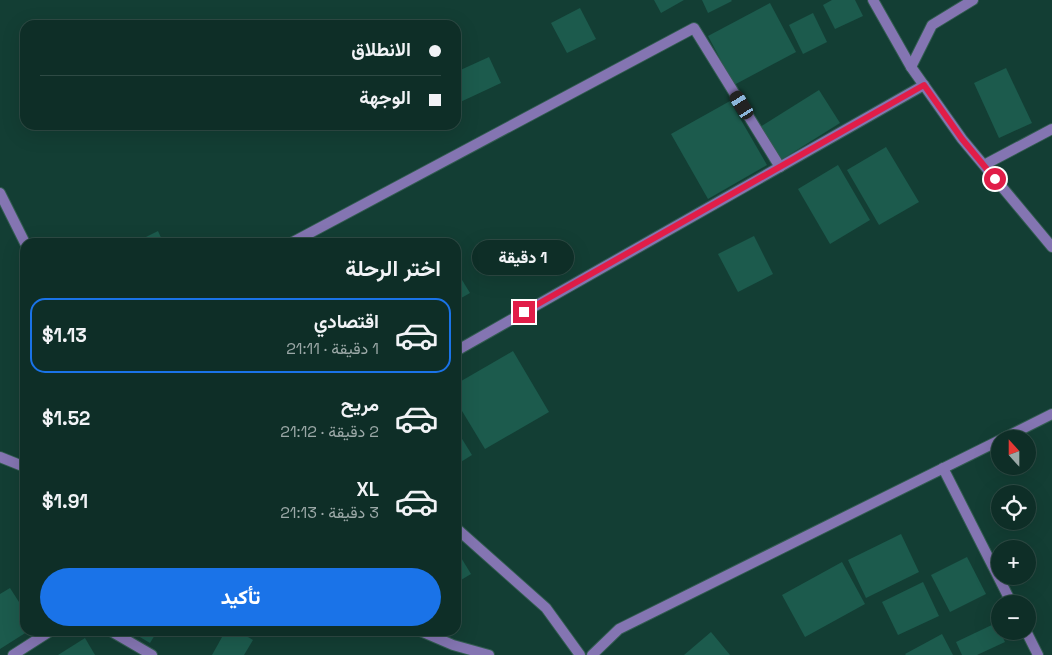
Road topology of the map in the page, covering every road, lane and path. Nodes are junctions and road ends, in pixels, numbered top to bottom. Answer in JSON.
{"nodes":[{"id":1,"x":873,"y":0,"type":"edge"},
{"id":2,"x":973,"y":0,"type":"edge"},
{"id":3,"x":911,"y":67,"type":"junction"},
{"id":4,"x":924,"y":85,"type":"junction"},
{"id":5,"x":1052,"y":129,"type":"edge"},
{"id":6,"x":984,"y":165,"type":"junction"},
{"id":7,"x":780,"y":167,"type":"junction"},
{"id":8,"x":0,"y":193,"type":"edge"},
{"id":9,"x":22,"y":238,"type":"edge"},
{"id":10,"x":300,"y":238,"type":"edge"},
{"id":11,"x":1052,"y":247,"type":"edge"},
{"id":12,"x":461,"y":348,"type":"edge"},
{"id":13,"x":1052,"y":414,"type":"edge"},
{"id":14,"x":1019,"y":430,"type":"edge"},
{"id":15,"x":991,"y":444,"type":"edge"},
{"id":16,"x":0,"y":456,"type":"edge"},
{"id":17,"x":20,"y":465,"type":"edge"},
{"id":18,"x":943,"y":468,"type":"junction"},
{"id":19,"x":461,"y":532,"type":"edge"},
{"id":20,"x":1007,"y":595,"type":"edge"},
{"id":21,"x":43,"y":636,"type":"edge"},
{"id":22,"x":119,"y":636,"type":"edge"},
{"id":23,"x":433,"y":636,"type":"edge"},
{"id":24,"x":1030,"y":640,"type":"edge"},
{"id":25,"x":13,"y":655,"type":"edge"},
{"id":26,"x":152,"y":655,"type":"edge"},
{"id":27,"x":489,"y":655,"type":"edge"},
{"id":28,"x":580,"y":655,"type":"edge"},
{"id":29,"x":592,"y":655,"type":"edge"},
{"id":30,"x":1038,"y":655,"type":"edge"}],
"edges":[{"from":1,"to":3,"type":"street"},
{"from":2,"to":3,"type":"street"},
{"from":3,"to":4,"type":"street"},
{"from":4,"to":6,"type":"street"},
{"from":4,"to":7,"type":"street"},
{"from":5,"to":6,"type":"street"},
{"from":6,"to":11,"type":"street"},
{"from":7,"to":10,"type":"street"},
{"from":7,"to":12,"type":"street"},
{"from":8,"to":9,"type":"street"},
{"from":13,"to":14,"type":"street"},
{"from":15,"to":18,"type":"street"},
{"from":16,"to":17,"type":"street"},
{"from":18,"to":20,"type":"street"},
{"from":18,"to":29,"type":"street"},
{"from":19,"to":28,"type":"street"},
{"from":21,"to":25,"type":"street"},
{"from":22,"to":26,"type":"street"},
{"from":23,"to":27,"type":"street"},
{"from":24,"to":30,"type":"street"}]}
